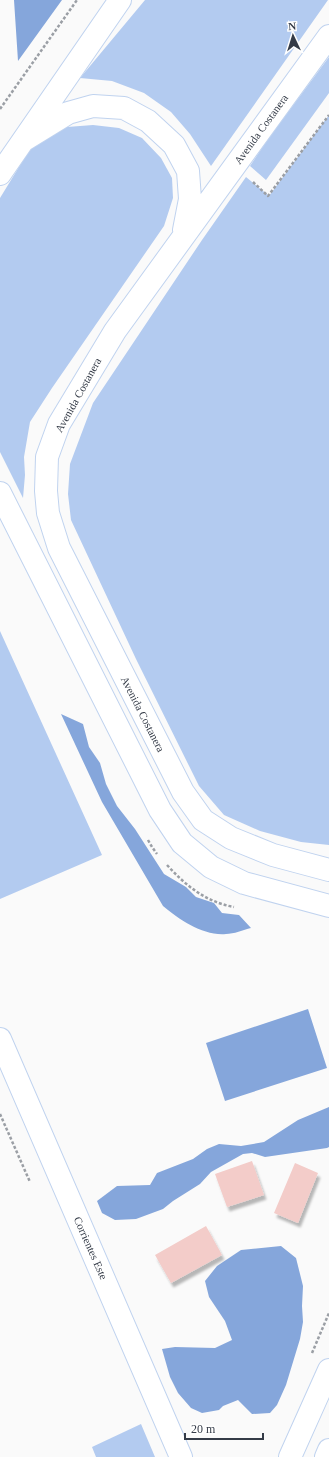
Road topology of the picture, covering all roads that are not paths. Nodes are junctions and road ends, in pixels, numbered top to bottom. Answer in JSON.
{"nodes":[{"id":1,"x":120,"y":0,"type":"edge"},
{"id":2,"x":329,"y":36,"type":"edge"},
{"id":3,"x":24,"y":140,"type":"junction"},
{"id":4,"x":0,"y":174,"type":"edge"},
{"id":5,"x":183,"y":237,"type":"junction"},
{"id":6,"x":0,"y":493,"type":"edge"},
{"id":7,"x":329,"y":870,"type":"edge"},
{"id":8,"x":329,"y":906,"type":"edge"},
{"id":9,"x":0,"y":1039,"type":"edge"},
{"id":10,"x":329,"y":1370,"type":"edge"},
{"id":11,"x":329,"y":1450,"type":"edge"},
{"id":12,"x":181,"y":1457,"type":"edge"},
{"id":13,"x":290,"y":1457,"type":"edge"},
{"id":14,"x":326,"y":1457,"type":"edge"}],
"edges":[{"from":1,"to":3,"type":"main road"},
{"from":2,"to":5,"type":"main road","name":"Avenida Costanera"},
{"from":3,"to":4,"type":"main road"},
{"from":3,"to":5,"type":"main road"},
{"from":5,"to":7,"type":"main road","name":"Avenida Costanera"},
{"from":6,"to":8,"type":"main road"},
{"from":9,"to":12,"type":"main road","name":"Corrientes Este"},
{"from":10,"to":13,"type":"main road"},
{"from":11,"to":14,"type":"main road"}]}
